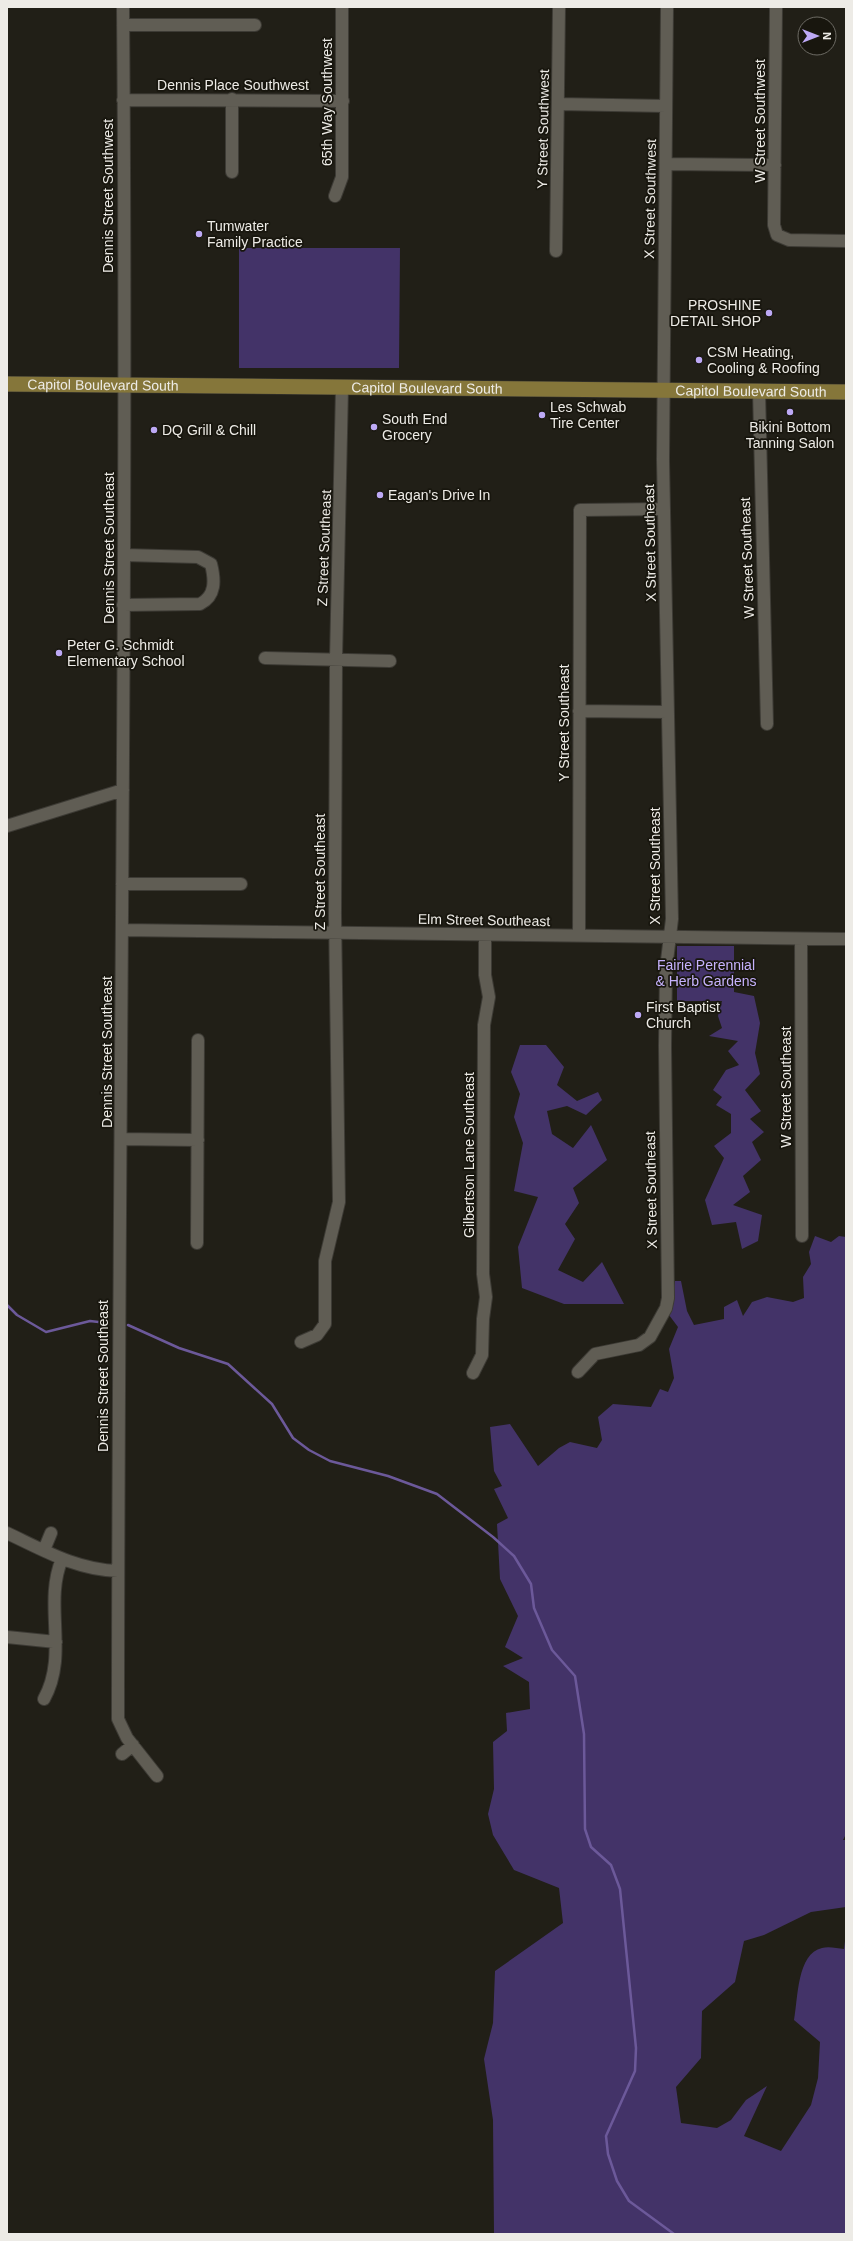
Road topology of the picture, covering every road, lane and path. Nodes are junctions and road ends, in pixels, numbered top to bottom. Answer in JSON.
{"nodes":[{"id":1,"x":123,"y":7,"type":"edge"},
{"id":2,"x":342,"y":7,"type":"edge"},
{"id":3,"x":559,"y":7,"type":"edge"},
{"id":4,"x":667,"y":7,"type":"edge"},
{"id":5,"x":776,"y":7,"type":"edge"},
{"id":6,"x":123,"y":25,"type":"junction"},
{"id":7,"x":255,"y":25,"type":"dead end"},
{"id":8,"x":232,"y":99,"type":"junction"},
{"id":9,"x":123,"y":100,"type":"junction"},
{"id":10,"x":343,"y":101,"type":"junction"},
{"id":11,"x":558,"y":104,"type":"junction"},
{"id":12,"x":666,"y":106,"type":"junction"},
{"id":13,"x":666,"y":164,"type":"junction"},
{"id":14,"x":775,"y":165,"type":"junction"},
{"id":15,"x":232,"y":172,"type":"dead end"},
{"id":16,"x":335,"y":196,"type":"dead end"},
{"id":17,"x":846,"y":241,"type":"edge"},
{"id":18,"x":556,"y":251,"type":"dead end"},
{"id":19,"x":7,"y":384,"type":"edge"},
{"id":20,"x":125,"y":386,"type":"junction"},
{"id":21,"x":342,"y":388,"type":"junction"},
{"id":22,"x":664,"y":390,"type":"junction"},
{"id":23,"x":759,"y":391,"type":"junction"},
{"id":24,"x":846,"y":392,"type":"edge"},
{"id":25,"x":664,"y":509,"type":"junction"},
{"id":26,"x":124,"y":555,"type":"junction"},
{"id":27,"x":124,"y":605,"type":"junction"},
{"id":28,"x":264,"y":658,"type":"dead end"},
{"id":29,"x":336,"y":659,"type":"junction"},
{"id":30,"x":390,"y":661,"type":"dead end"},
{"id":31,"x":579,"y":712,"type":"junction"},
{"id":32,"x":668,"y":712,"type":"junction"},
{"id":33,"x":767,"y":724,"type":"dead end"},
{"id":34,"x":123,"y":790,"type":"junction"},
{"id":35,"x":7,"y":826,"type":"edge"},
{"id":36,"x":122,"y":884,"type":"junction"},
{"id":37,"x":241,"y":884,"type":"dead end"},
{"id":38,"x":122,"y":930,"type":"junction"},
{"id":39,"x":335,"y":933,"type":"junction"},
{"id":40,"x":484,"y":936,"type":"junction"},
{"id":41,"x":579,"y":936,"type":"junction"},
{"id":42,"x":670,"y":937,"type":"junction"},
{"id":43,"x":801,"y":939,"type":"junction"},
{"id":44,"x":846,"y":939,"type":"edge"},
{"id":45,"x":198,"y":1040,"type":"dead end"},
{"id":46,"x":121,"y":1139,"type":"junction"},
{"id":47,"x":198,"y":1140,"type":"junction"},
{"id":48,"x":802,"y":1236,"type":"dead end"},
{"id":49,"x":197,"y":1243,"type":"dead end"},
{"id":50,"x":301,"y":1342,"type":"dead end"},
{"id":51,"x":578,"y":1372,"type":"dead end"},
{"id":52,"x":473,"y":1374,"type":"dead end"},
{"id":53,"x":7,"y":1532,"type":"edge"},
{"id":54,"x":51,"y":1533,"type":"dead end"},
{"id":55,"x":44,"y":1550,"type":"junction"},
{"id":56,"x":62,"y":1559,"type":"junction"},
{"id":57,"x":118,"y":1571,"type":"junction"},
{"id":58,"x":7,"y":1637,"type":"edge"},
{"id":59,"x":56,"y":1642,"type":"junction"},
{"id":60,"x":44,"y":1699,"type":"dead end"},
{"id":61,"x":133,"y":1745,"type":"junction"},
{"id":62,"x":122,"y":1754,"type":"dead end"},
{"id":63,"x":158,"y":1776,"type":"dead end"}],
"edges":[{"from":1,"to":6,"type":"street","name":"Dennis Street Southwest"},
{"from":2,"to":10,"type":"street","name":"65th Way Southwest"},
{"from":3,"to":11,"type":"street","name":"Y Street Southwest"},
{"from":4,"to":12,"type":"street","name":"X Street Southwest"},
{"from":5,"to":14,"type":"street","name":"W Street Southwest"},
{"from":6,"to":7,"type":"street"},
{"from":6,"to":9,"type":"street","name":"Dennis Street Southwest"},
{"from":8,"to":9,"type":"street","name":"Dennis Place Southwest"},
{"from":8,"to":10,"type":"street","name":"Dennis Place Southwest"},
{"from":8,"to":15,"type":"street"},
{"from":9,"to":20,"type":"street","name":"Dennis Street Southwest"},
{"from":10,"to":16,"type":"street","name":"65th Way Southwest"},
{"from":11,"to":12,"type":"street"},
{"from":11,"to":18,"type":"street","name":"Y Street Southwest"},
{"from":12,"to":13,"type":"street","name":"X Street Southwest"},
{"from":13,"to":14,"type":"street"},
{"from":13,"to":22,"type":"street","name":"X Street Southwest"},
{"from":14,"to":17,"type":"street","name":"W Street Southwest"},
{"from":19,"to":20,"type":"main road","name":"Capitol Boulevard South"},
{"from":20,"to":21,"type":"main road","name":"Capitol Boulevard South"},
{"from":20,"to":26,"type":"street","name":"Dennis Street Southeast"},
{"from":21,"to":22,"type":"main road","name":"Capitol Boulevard South"},
{"from":21,"to":29,"type":"street","name":"Z Street Southeast"},
{"from":22,"to":23,"type":"main road","name":"Capitol Boulevard South"},
{"from":22,"to":25,"type":"street","name":"X Street Southeast"},
{"from":23,"to":24,"type":"main road","name":"Capitol Boulevard South"},
{"from":23,"to":33,"type":"street","name":"W Street Southeast"},
{"from":25,"to":31,"type":"street","name":"Y Street Southeast"},
{"from":25,"to":32,"type":"street","name":"X Street Southeast"},
{"from":26,"to":27,"type":"street","name":"Dennis Street Southeast"},
{"from":26,"to":27,"type":"street"},
{"from":27,"to":34,"type":"street","name":"Dennis Street Southeast"},
{"from":28,"to":29,"type":"street"},
{"from":29,"to":30,"type":"street"},
{"from":29,"to":39,"type":"street","name":"Z Street Southeast"},
{"from":31,"to":32,"type":"street"},
{"from":31,"to":41,"type":"street","name":"Y Street Southeast"},
{"from":32,"to":42,"type":"street","name":"X Street Southeast"},
{"from":34,"to":35,"type":"street"},
{"from":34,"to":36,"type":"street","name":"Dennis Street Southeast"},
{"from":36,"to":37,"type":"street"},
{"from":36,"to":38,"type":"street","name":"Dennis Street Southeast"},
{"from":38,"to":39,"type":"street","name":"Elm Street Southeast"},
{"from":38,"to":46,"type":"street","name":"Dennis Street Southeast"},
{"from":39,"to":40,"type":"street","name":"Elm Street Southeast"},
{"from":39,"to":50,"type":"street","name":"Z Street Southeast"},
{"from":40,"to":41,"type":"street","name":"Elm Street Southeast"},
{"from":40,"to":52,"type":"street","name":"Gilbertson Lane Southeast"},
{"from":41,"to":42,"type":"street","name":"Elm Street Southeast"},
{"from":42,"to":43,"type":"street","name":"Elm Street Southeast"},
{"from":42,"to":51,"type":"street","name":"X Street Southeast"},
{"from":43,"to":44,"type":"street","name":"Elm Street Southeast"},
{"from":43,"to":48,"type":"street","name":"W Street Southeast"},
{"from":45,"to":47,"type":"street"},
{"from":46,"to":47,"type":"street"},
{"from":46,"to":57,"type":"street","name":"Dennis Street Southeast"},
{"from":47,"to":49,"type":"street"},
{"from":53,"to":55,"type":"street"},
{"from":54,"to":55,"type":"street"},
{"from":55,"to":56,"type":"street"},
{"from":56,"to":57,"type":"street"},
{"from":56,"to":59,"type":"street"},
{"from":57,"to":61,"type":"street","name":"Dennis Street Southeast"},
{"from":58,"to":59,"type":"street"},
{"from":59,"to":60,"type":"street"},
{"from":61,"to":62,"type":"street"},
{"from":61,"to":63,"type":"street"}]}
